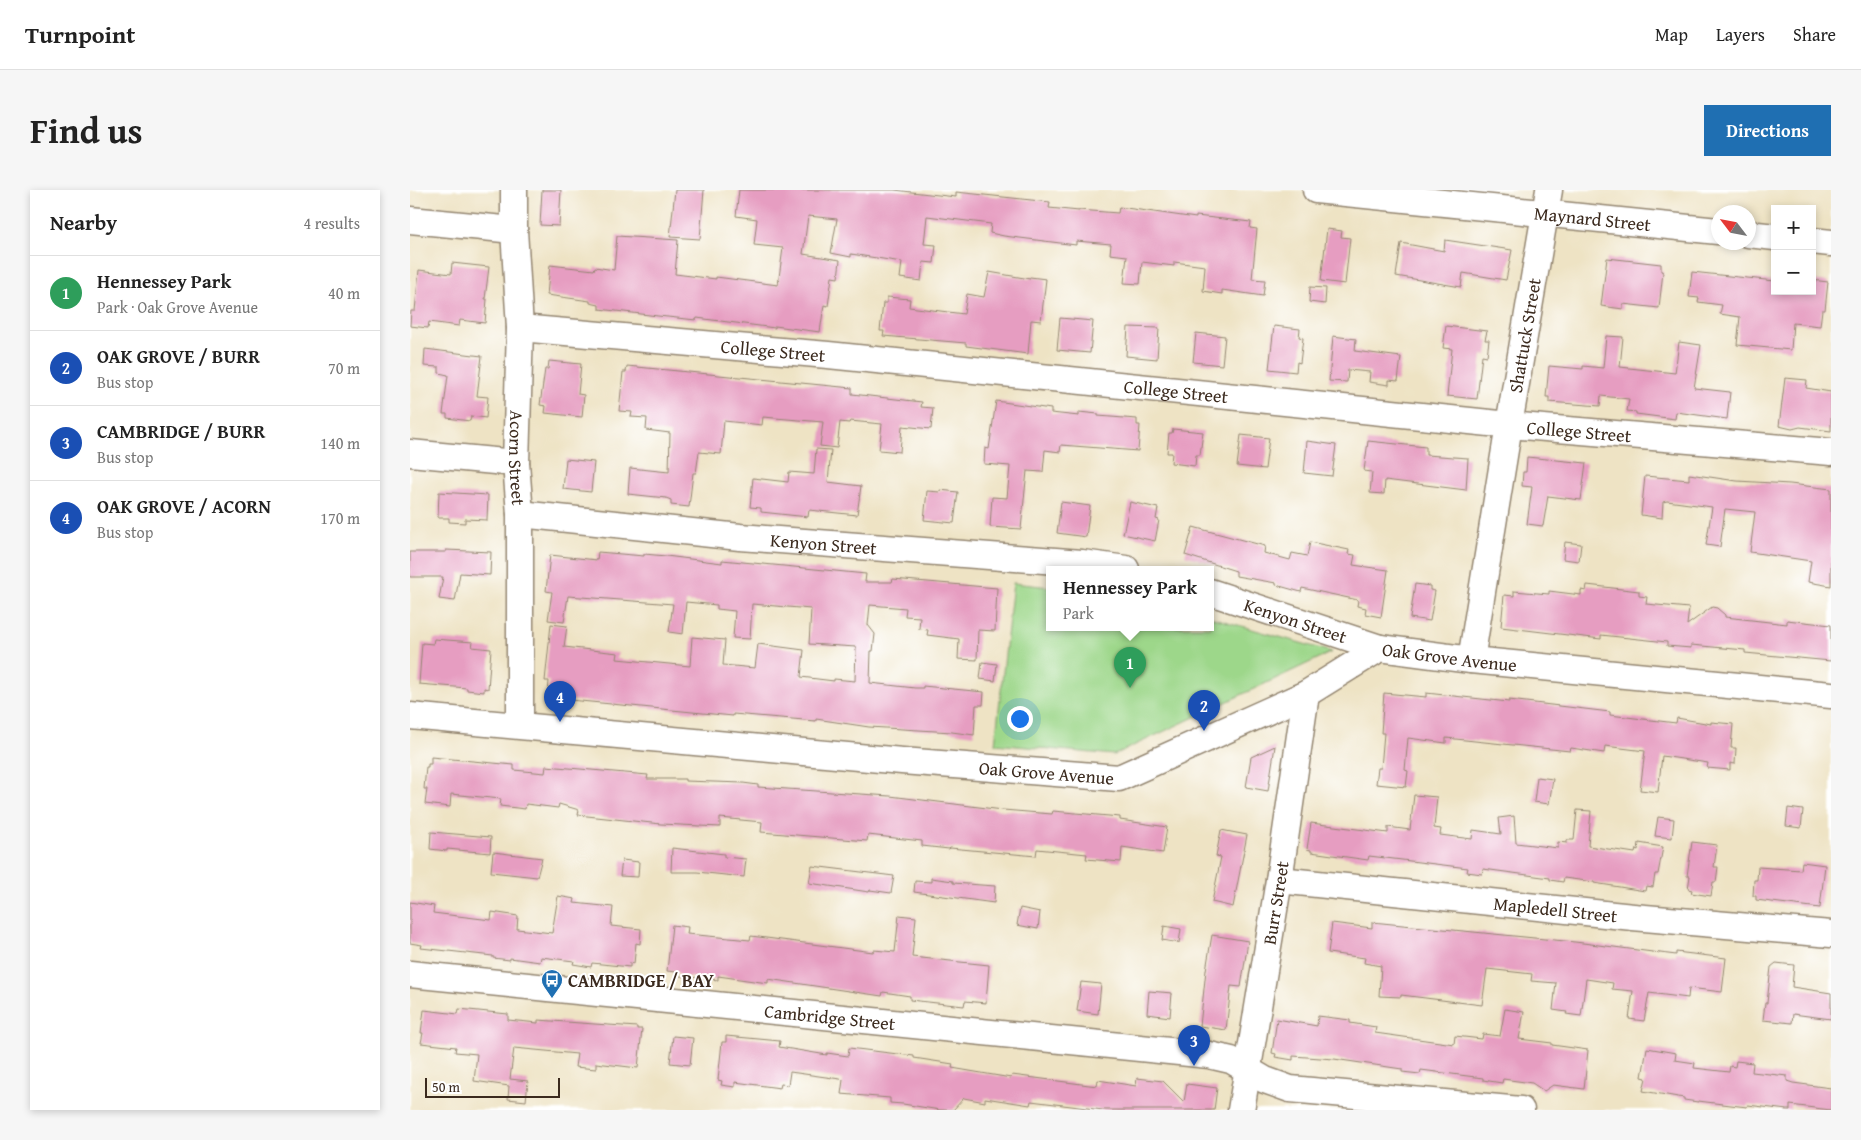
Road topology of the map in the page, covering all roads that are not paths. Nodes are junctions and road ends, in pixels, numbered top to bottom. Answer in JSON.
{"nodes":[{"id":1,"x":514,"y":190,"type":"edge"},
{"id":2,"x":1332,"y":191,"type":"edge"},
{"id":3,"x":1547,"y":202,"type":"edge"},
{"id":4,"x":410,"y":220,"type":"edge"},
{"id":5,"x":514,"y":230,"type":"junction"},
{"id":6,"x":1711,"y":230,"type":"edge"},
{"id":7,"x":1756,"y":235,"type":"edge"},
{"id":8,"x":1771,"y":237,"type":"edge"},
{"id":9,"x":1816,"y":241,"type":"edge"},
{"id":10,"x":1831,"y":243,"type":"edge"},
{"id":11,"x":520,"y":328,"type":"junction"},
{"id":12,"x":1509,"y":425,"type":"junction"},
{"id":13,"x":1831,"y":452,"type":"edge"},
{"id":14,"x":410,"y":453,"type":"edge"},
{"id":15,"x":516,"y":463,"type":"junction"},
{"id":16,"x":520,"y":514,"type":"junction"},
{"id":17,"x":1104,"y":566,"type":"edge"},
{"id":18,"x":1214,"y":593,"type":"edge"},
{"id":19,"x":1380,"y":648,"type":"junction"},
{"id":20,"x":1471,"y":660,"type":"junction"},
{"id":21,"x":1306,"y":694,"type":"junction"},
{"id":22,"x":1831,"y":695,"type":"edge"},
{"id":23,"x":410,"y":716,"type":"edge"},
{"id":24,"x":520,"y":725,"type":"junction"},
{"id":25,"x":1279,"y":880,"type":"junction"},
{"id":26,"x":1831,"y":934,"type":"edge"},
{"id":27,"x":410,"y":974,"type":"edge"},
{"id":28,"x":1248,"y":1070,"type":"junction"},
{"id":29,"x":1241,"y":1110,"type":"edge"},
{"id":30,"x":1521,"y":1110,"type":"edge"}],
"edges":[{"from":1,"to":5,"type":"street","name":"Acorn Street"},
{"from":2,"to":3,"type":"street","name":"Maynard Street"},
{"from":3,"to":6,"type":"street","name":"Maynard Street"},
{"from":3,"to":12,"type":"street","name":"Shattuck Street"},
{"from":4,"to":5,"type":"street"},
{"from":5,"to":11,"type":"street","name":"Acorn Street"},
{"from":7,"to":8,"type":"street"},
{"from":9,"to":10,"type":"street"},
{"from":11,"to":12,"type":"street","name":"College Street"},
{"from":11,"to":15,"type":"street","name":"Acorn Street"},
{"from":12,"to":13,"type":"street","name":"College Street"},
{"from":12,"to":20,"type":"street","name":"Shattuck Street"},
{"from":14,"to":15,"type":"street"},
{"from":15,"to":16,"type":"street","name":"Acorn Street"},
{"from":16,"to":17,"type":"street","name":"Kenyon Street"},
{"from":16,"to":24,"type":"street","name":"Acorn Street"},
{"from":18,"to":19,"type":"street","name":"Kenyon Street"},
{"from":19,"to":20,"type":"street","name":"Oak Grove Avenue"},
{"from":19,"to":21,"type":"street","name":"Oak Grove Avenue"},
{"from":20,"to":22,"type":"street","name":"Oak Grove Avenue"},
{"from":21,"to":24,"type":"street","name":"Oak Grove Avenue"},
{"from":21,"to":25,"type":"street","name":"Burr Street"},
{"from":23,"to":24,"type":"street","name":"Oak Grove Avenue"},
{"from":25,"to":26,"type":"street","name":"Mapledell Street"},
{"from":25,"to":28,"type":"street","name":"Burr Street"},
{"from":27,"to":28,"type":"street","name":"Cambridge Street"},
{"from":28,"to":29,"type":"street","name":"Burr Street"},
{"from":28,"to":30,"type":"street","name":"Cambridge Street"}]}
